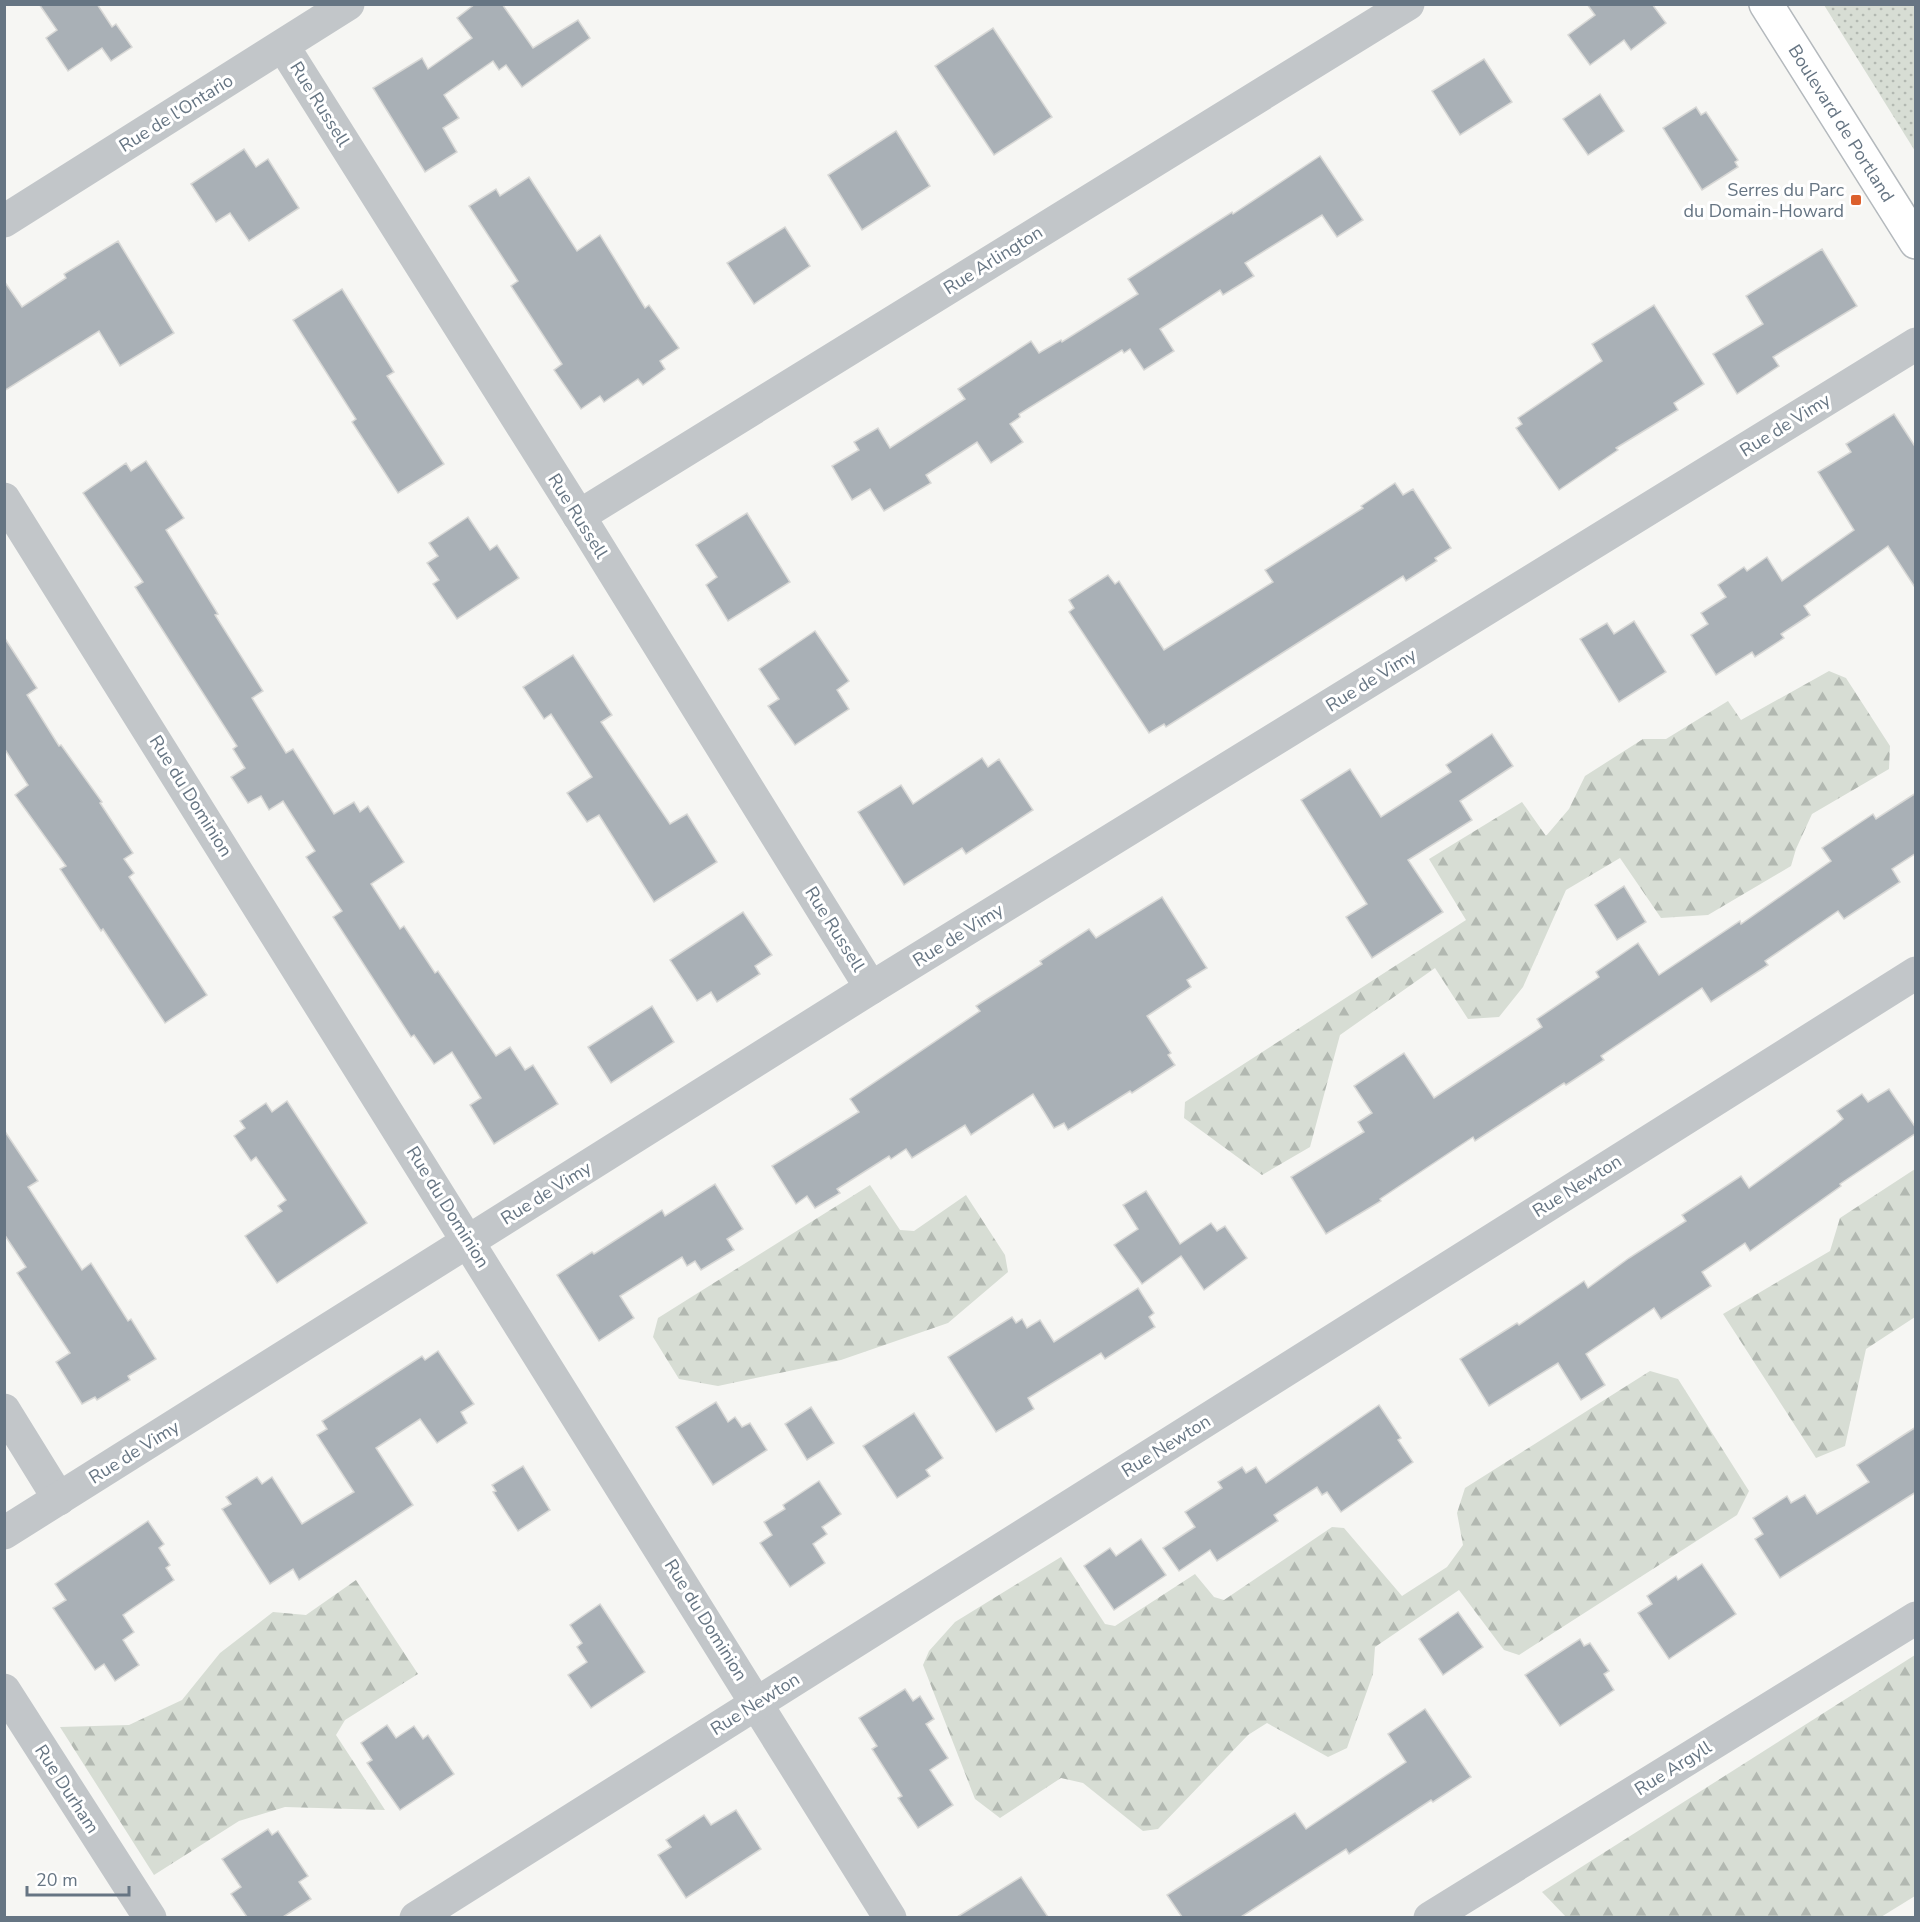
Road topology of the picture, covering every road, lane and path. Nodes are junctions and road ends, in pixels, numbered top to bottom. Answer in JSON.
{"nodes":[{"id":1,"x":348,"y":4,"type":"edge"},
{"id":2,"x":1408,"y":4,"type":"edge"},
{"id":3,"x":1766,"y":4,"type":"edge"},
{"id":4,"x":283,"y":46,"type":"junction"},
{"id":5,"x":4,"y":221,"type":"edge"},
{"id":6,"x":1916,"y":242,"type":"edge"},
{"id":7,"x":1916,"y":344,"type":"edge"},
{"id":8,"x":4,"y":499,"type":"edge"},
{"id":9,"x":579,"y":516,"type":"junction"},
{"id":10,"x":1916,"y":973,"type":"edge"},
{"id":11,"x":872,"y":988,"type":"junction"},
{"id":12,"x":470,"y":1241,"type":"junction"},
{"id":13,"x":4,"y":1410,"type":"edge"},
{"id":14,"x":59,"y":1499,"type":"junction"},
{"id":15,"x":4,"y":1533,"type":"edge"},
{"id":16,"x":1916,"y":1618,"type":"edge"},
{"id":17,"x":4,"y":1690,"type":"edge"},
{"id":18,"x":757,"y":1703,"type":"junction"},
{"id":19,"x":150,"y":1917,"type":"edge"},
{"id":20,"x":416,"y":1917,"type":"edge"},
{"id":21,"x":890,"y":1917,"type":"edge"},
{"id":22,"x":1430,"y":1917,"type":"edge"}],
"edges":[{"from":1,"to":4,"type":"street","name":"Rue de l'Ontario"},
{"from":2,"to":9,"type":"street","name":"Rue Arlington"},
{"from":3,"to":6,"type":"main road","name":"Boulevard de Portland"},
{"from":4,"to":5,"type":"street","name":"Rue de l'Ontario"},
{"from":4,"to":9,"type":"street","name":"Rue Russell"},
{"from":7,"to":11,"type":"street","name":"Rue de Vimy"},
{"from":8,"to":12,"type":"street","name":"Rue du Dominion"},
{"from":9,"to":11,"type":"street","name":"Rue Russell"},
{"from":10,"to":18,"type":"street","name":"Rue Newton"},
{"from":11,"to":12,"type":"street","name":"Rue de Vimy"},
{"from":12,"to":14,"type":"street","name":"Rue de Vimy"},
{"from":12,"to":18,"type":"street","name":"Rue du Dominion"},
{"from":13,"to":14,"type":"street"},
{"from":14,"to":15,"type":"street","name":"Rue de Vimy"},
{"from":16,"to":22,"type":"street","name":"Rue Argyll"},
{"from":17,"to":19,"type":"street","name":"Rue Durham"},
{"from":18,"to":20,"type":"street","name":"Rue Newton"},
{"from":18,"to":21,"type":"street","name":"Rue du Dominion"}]}
